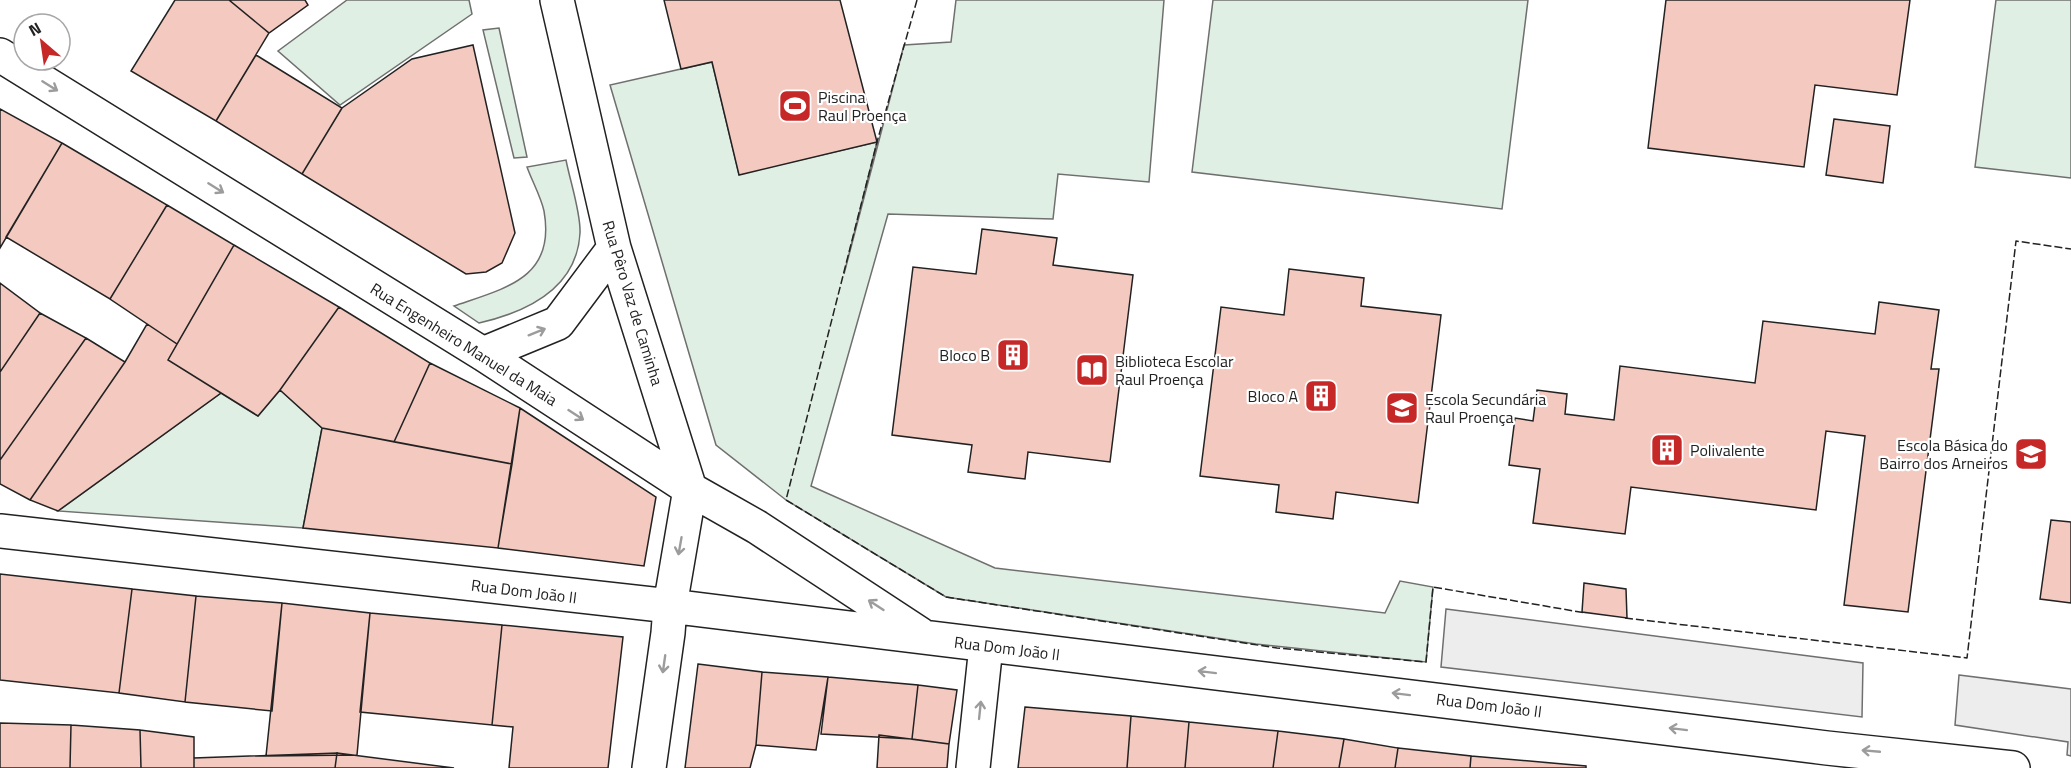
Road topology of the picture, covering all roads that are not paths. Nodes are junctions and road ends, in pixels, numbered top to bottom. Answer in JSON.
{"nodes":[{"id":1,"x":557,"y":0,"type":"edge"},
{"id":2,"x":0,"y":55,"type":"edge"},
{"id":3,"x":614,"y":248,"type":"junction"},
{"id":4,"x":483,"y":354,"type":"junction"},
{"id":5,"x":690,"y":489,"type":"junction"},
{"id":6,"x":9,"y":528,"type":"edge"},
{"id":7,"x":670,"y":606,"type":"junction"},
{"id":8,"x":925,"y":637,"type":"junction"},
{"id":9,"x":986,"y":646,"type":"junction"},
{"id":10,"x":1920,"y":763,"type":"edge"},
{"id":11,"x":649,"y":768,"type":"edge"},
{"id":12,"x":973,"y":768,"type":"edge"},
{"id":13,"x":2013,"y":768,"type":"edge"}],
"edges":[{"from":1,"to":3,"type":"street","name":"Rua Pêro Vaz de Caminha"},
{"from":2,"to":4,"type":"street","name":"Rua Engenheiro Manuel da Maia","one_way":true},
{"from":4,"to":3,"type":"street","one_way":true},
{"from":3,"to":5,"type":"street","name":"Rua Pêro Vaz de Caminha"},
{"from":4,"to":5,"type":"street","name":"Rua Engenheiro Manuel da Maia","one_way":true},
{"from":5,"to":7,"type":"street","name":"Rua Pêro Vaz de Caminha","one_way":true},
{"from":8,"to":5,"type":"street","name":"Rua Engenheiro Manuel da Maia","one_way":true},
{"from":6,"to":7,"type":"street","name":"Rua Dom João II"},
{"from":7,"to":8,"type":"street","name":"Rua Dom João II"},
{"from":7,"to":11,"type":"street","name":"Rua Pêro Vaz de Caminha","one_way":true},
{"from":8,"to":9,"type":"street","name":"Rua Dom João II"},
{"from":10,"to":9,"type":"street","name":"Rua Dom João II","one_way":true},
{"from":12,"to":9,"type":"street","one_way":true},
{"from":10,"to":13,"type":"street","name":"Rua Dom João II"}]}
